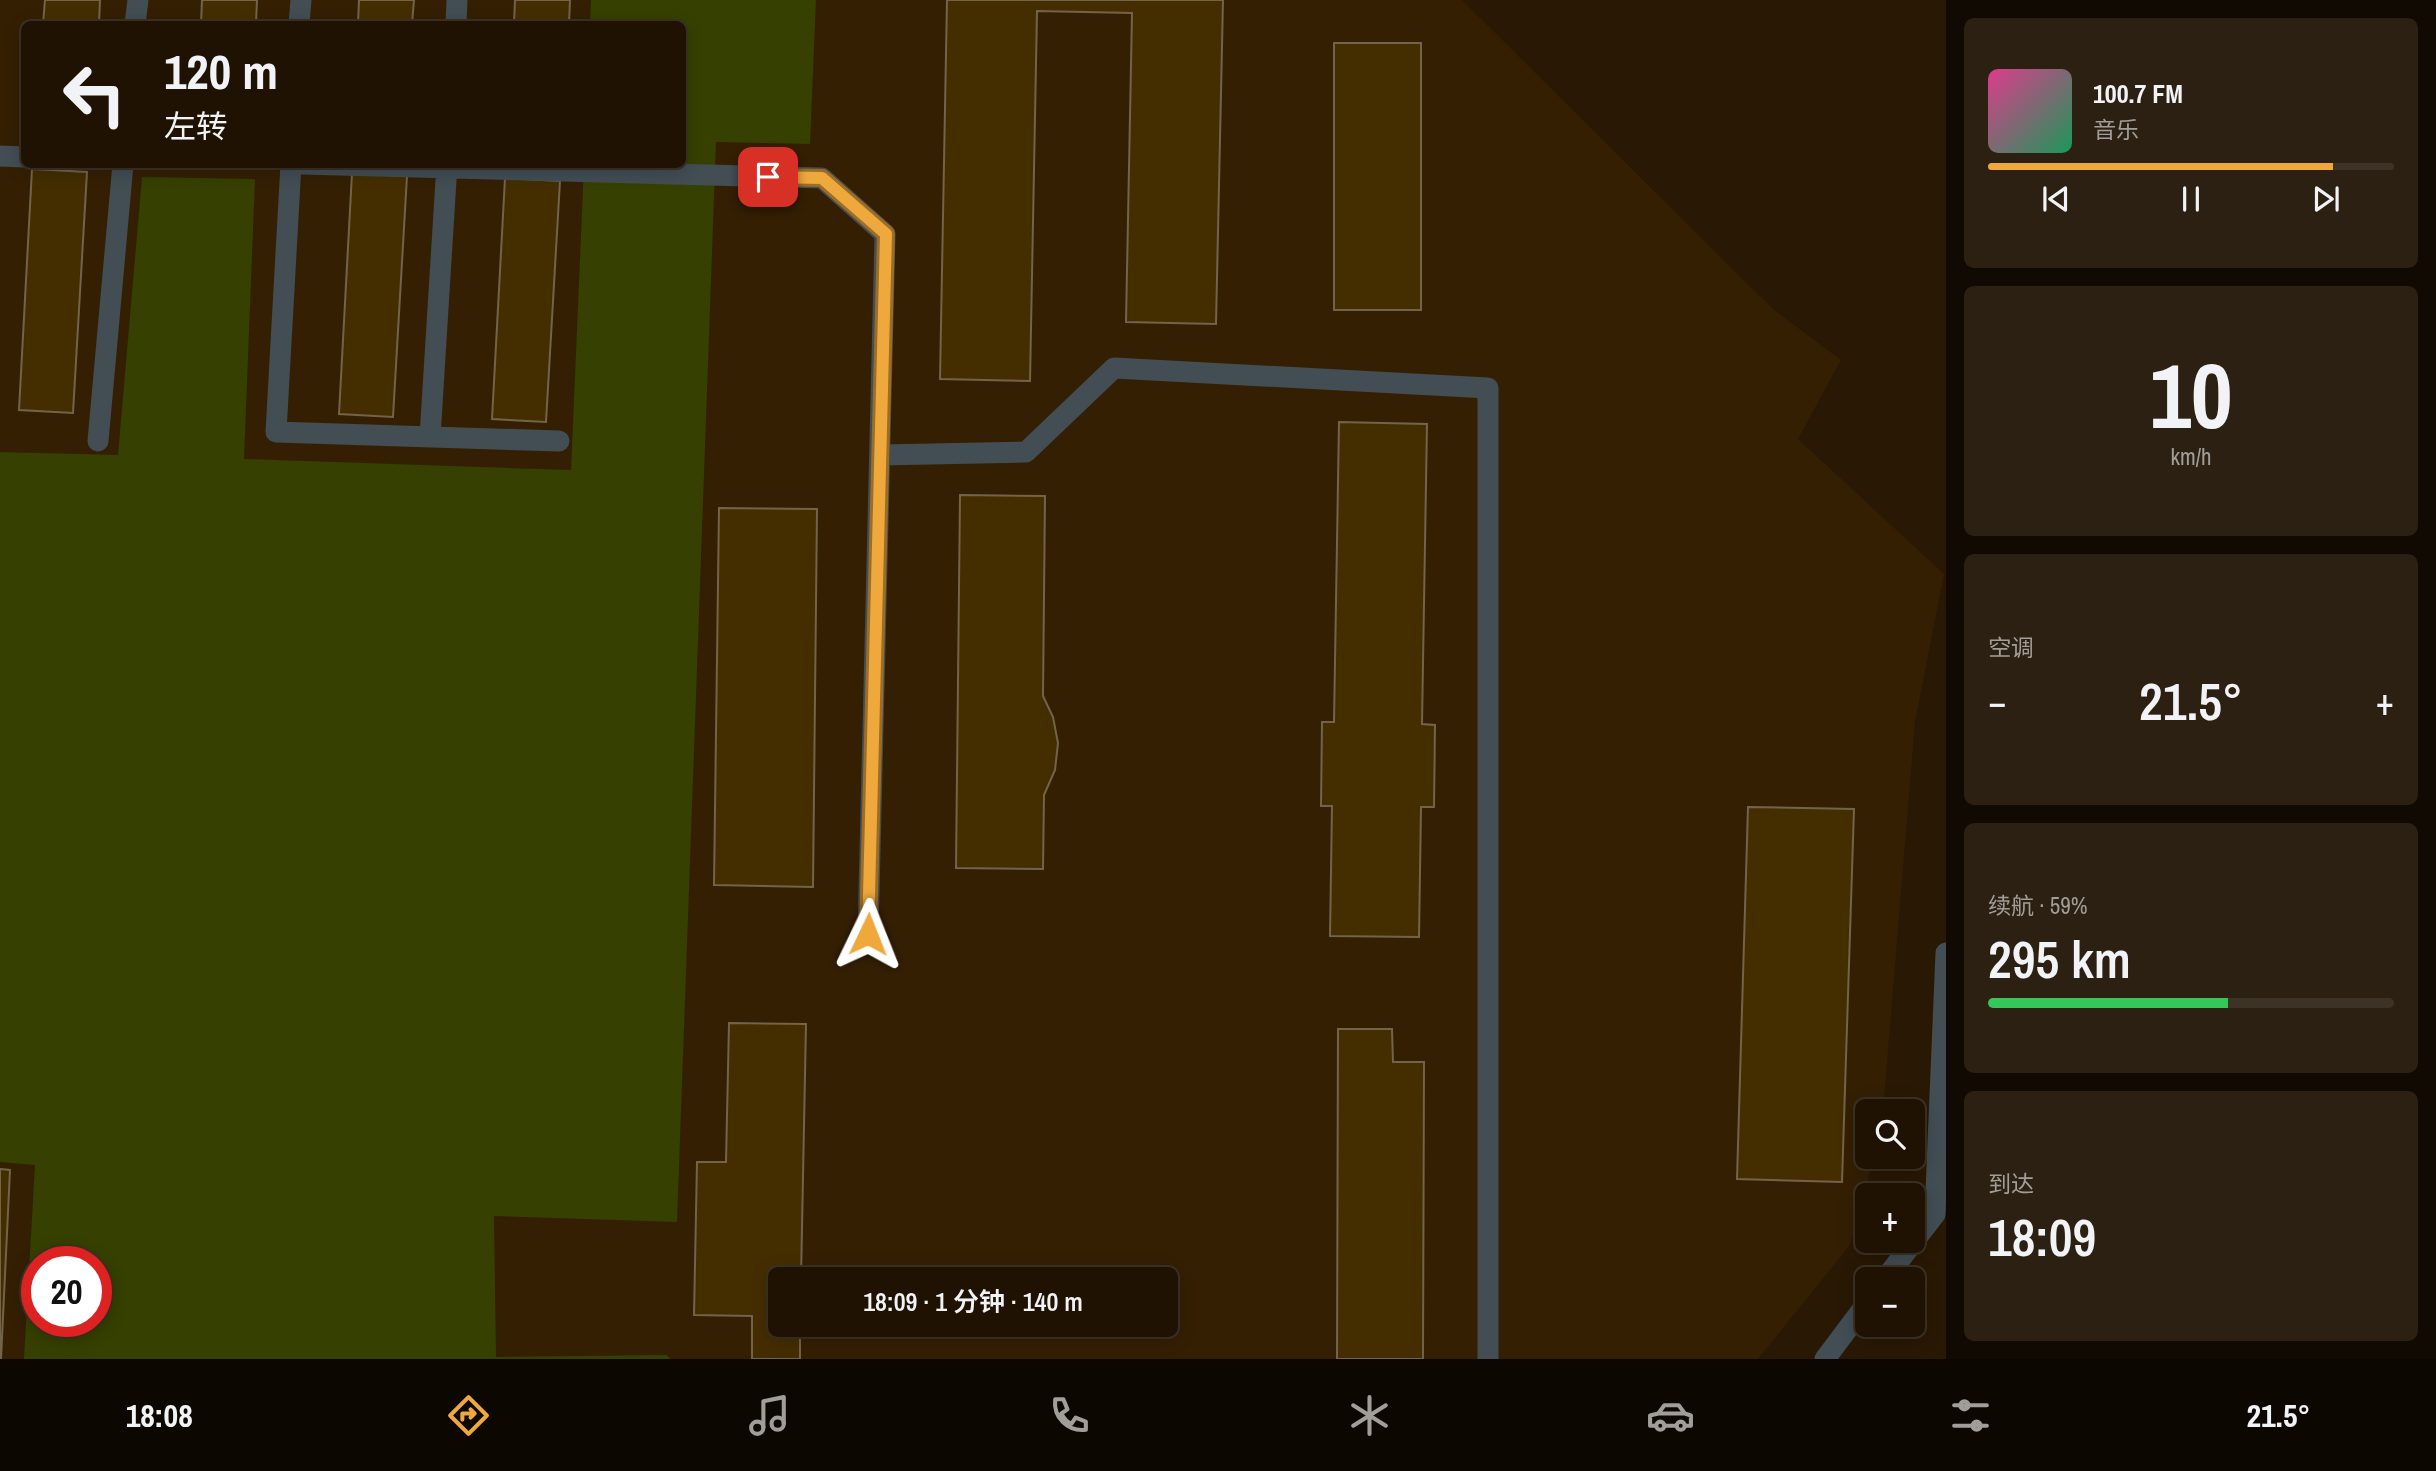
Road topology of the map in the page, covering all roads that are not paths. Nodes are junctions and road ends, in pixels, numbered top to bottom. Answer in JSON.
{"nodes":[{"id":1,"x":138,"y":0,"type":"edge"},
{"id":2,"x":301,"y":0,"type":"edge"},
{"id":3,"x":457,"y":0,"type":"edge"},
{"id":4,"x":135,"y":21,"type":"edge"},
{"id":5,"x":299,"y":21,"type":"edge"},
{"id":6,"x":456,"y":21,"type":"edge"},
{"id":7,"x":0,"y":156,"type":"edge"},
{"id":8,"x":21,"y":157,"type":"edge"},
{"id":9,"x":123,"y":168,"type":"edge"},
{"id":10,"x":291,"y":168,"type":"edge"},
{"id":11,"x":447,"y":168,"type":"edge"},
{"id":12,"x":510,"y":168,"type":"edge"},
{"id":13,"x":430,"y":437,"type":"junction"},
{"id":14,"x":98,"y":441,"type":"dead end"},
{"id":15,"x":559,"y":441,"type":"dead end"},
{"id":16,"x":880,"y":455,"type":"junction"},
{"id":17,"x":868,"y":934,"type":"dead end"},
{"id":18,"x":1946,"y":953,"type":"edge"},
{"id":19,"x":1894,"y":1267,"type":"edge"},
{"id":20,"x":1855,"y":1319,"type":"edge"},
{"id":21,"x":1488,"y":1359,"type":"edge"},
{"id":22,"x":1825,"y":1359,"type":"edge"}],
"edges":[{"from":1,"to":4,"type":"street"},
{"from":2,"to":5,"type":"street"},
{"from":3,"to":6,"type":"street"},
{"from":7,"to":8,"type":"street"},
{"from":9,"to":14,"type":"street"},
{"from":10,"to":13,"type":"street"},
{"from":11,"to":13,"type":"street"},
{"from":12,"to":16,"type":"street"},
{"from":13,"to":15,"type":"street"},
{"from":16,"to":17,"type":"street"},
{"from":16,"to":21,"type":"street"},
{"from":18,"to":19,"type":"street"},
{"from":20,"to":22,"type":"street"}]}
